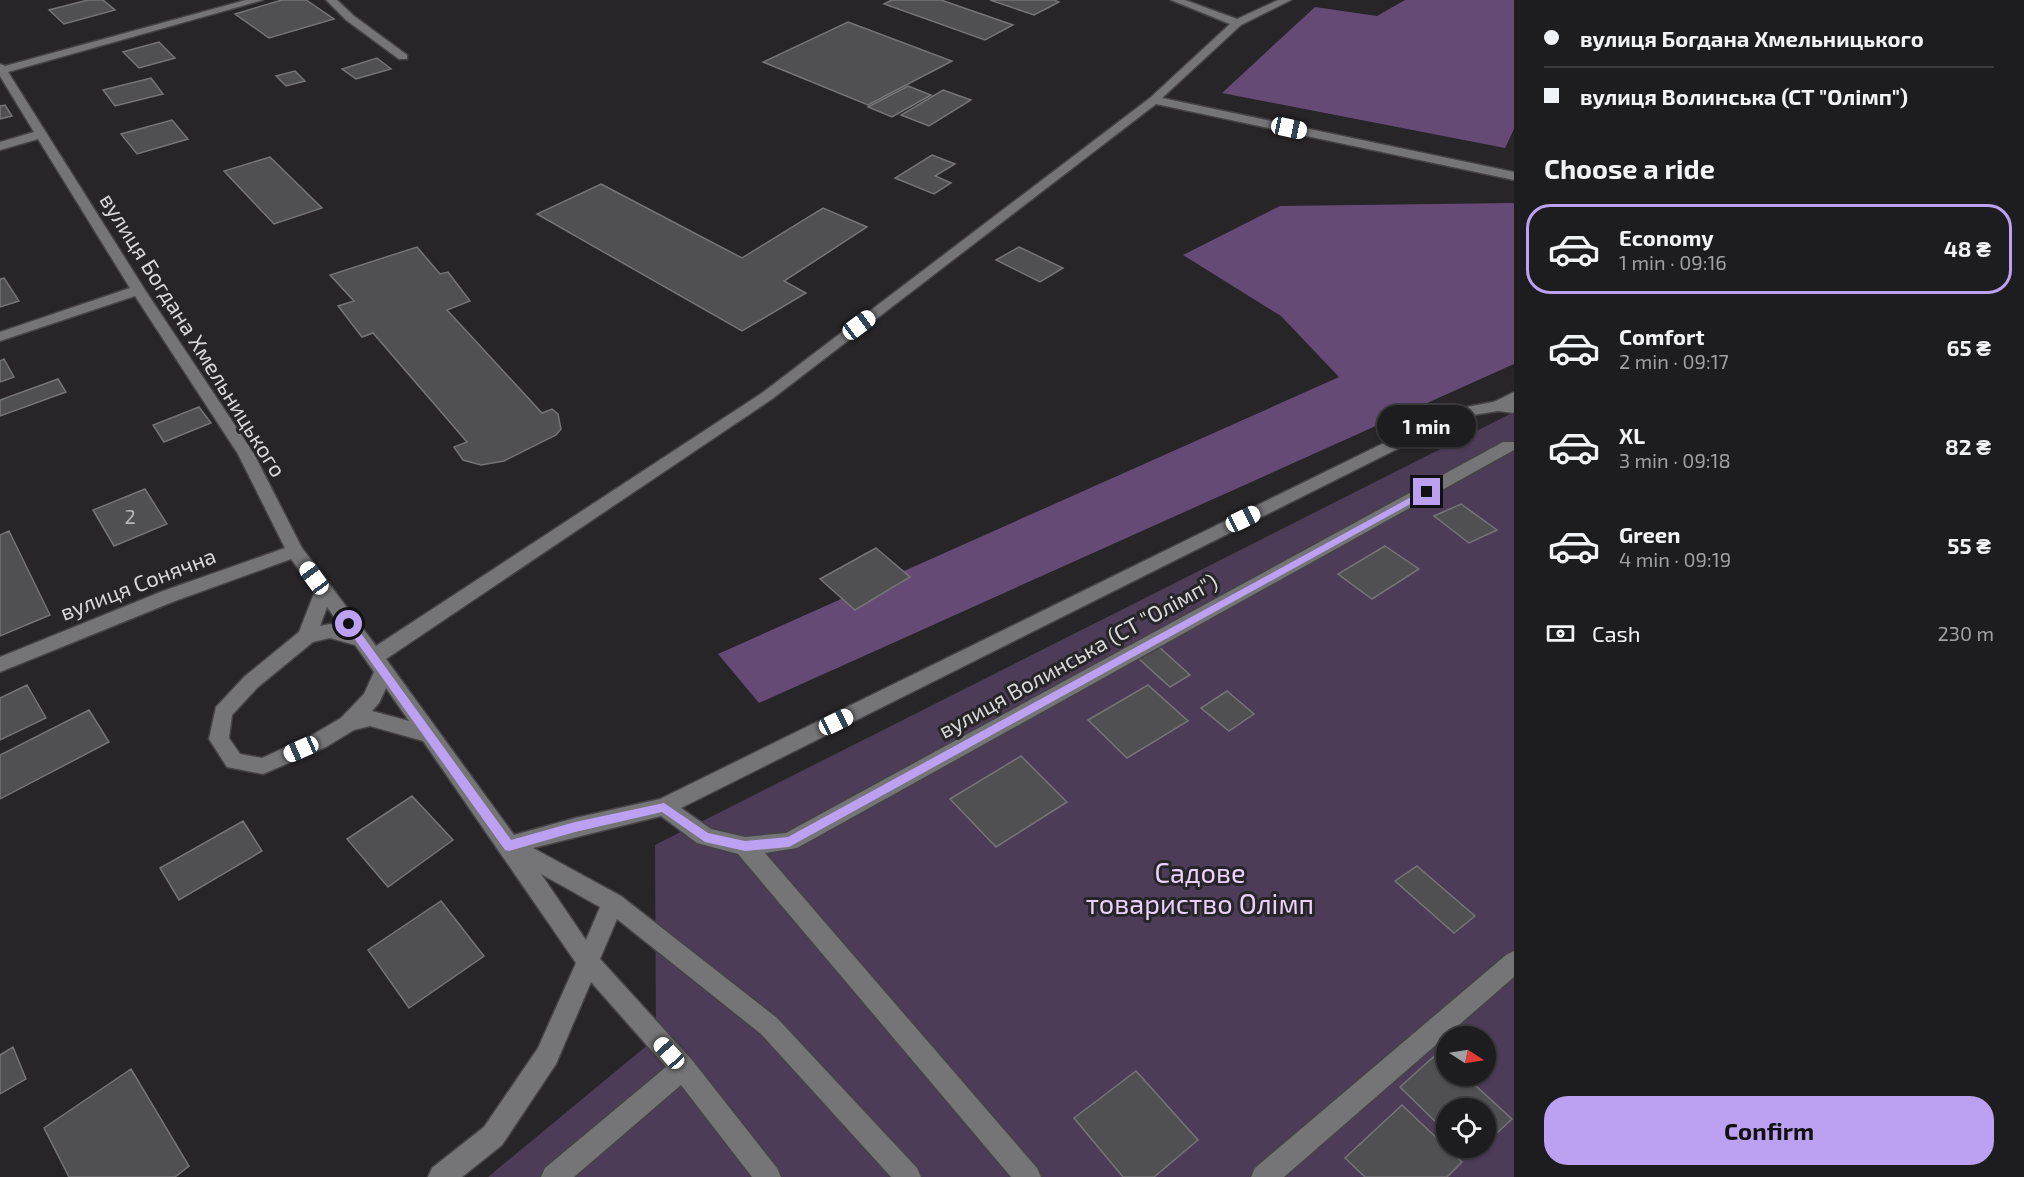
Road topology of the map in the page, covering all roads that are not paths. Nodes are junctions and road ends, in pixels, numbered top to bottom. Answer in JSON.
{"nodes":[{"id":1,"x":258,"y":0,"type":"edge"},
{"id":2,"x":332,"y":0,"type":"edge"},
{"id":3,"x":1176,"y":0,"type":"edge"},
{"id":4,"x":1286,"y":0,"type":"edge"},
{"id":5,"x":1238,"y":23,"type":"junction"},
{"id":6,"x":403,"y":57,"type":"dead end"},
{"id":7,"x":1,"y":69,"type":"edge"},
{"id":8,"x":1154,"y":100,"type":"junction"},
{"id":9,"x":41,"y":134,"type":"junction"},
{"id":10,"x":0,"y":146,"type":"edge"},
{"id":11,"x":1514,"y":176,"type":"edge"},
{"id":12,"x":138,"y":290,"type":"junction"},
{"id":13,"x":0,"y":337,"type":"edge"},
{"id":14,"x":1509,"y":403,"type":"edge"},
{"id":15,"x":1509,"y":447,"type":"dead end"},
{"id":16,"x":295,"y":551,"type":"junction"},
{"id":17,"x":324,"y":592,"type":"junction"},
{"id":18,"x":307,"y":636,"type":"junction"},
{"id":19,"x":361,"y":640,"type":"junction"},
{"id":20,"x":379,"y":664,"type":"junction"},
{"id":21,"x":0,"y":665,"type":"edge"},
{"id":22,"x":348,"y":724,"type":"junction"},
{"id":23,"x":430,"y":735,"type":"junction"},
{"id":24,"x":664,"y":807,"type":"junction"},
{"id":25,"x":509,"y":846,"type":"junction"},
{"id":26,"x":745,"y":846,"type":"junction"},
{"id":27,"x":614,"y":903,"type":"junction"},
{"id":28,"x":588,"y":962,"type":"junction"},
{"id":29,"x":1514,"y":962,"type":"edge"},
{"id":30,"x":682,"y":1068,"type":"junction"},
{"id":31,"x":441,"y":1177,"type":"edge"},
{"id":32,"x":554,"y":1177,"type":"edge"},
{"id":33,"x":768,"y":1177,"type":"edge"},
{"id":34,"x":908,"y":1177,"type":"edge"},
{"id":35,"x":1028,"y":1177,"type":"edge"},
{"id":36,"x":1264,"y":1177,"type":"edge"}],
"edges":[{"from":1,"to":7,"type":"street","name":"вулиця Богдана Хмельницького"},
{"from":2,"to":6,"type":"street"},
{"from":3,"to":5,"type":"street"},
{"from":4,"to":5,"type":"street"},
{"from":5,"to":8,"type":"street"},
{"from":7,"to":9,"type":"street","name":"вулиця Богдана Хмельницького"},
{"from":8,"to":11,"type":"street"},
{"from":8,"to":20,"type":"street"},
{"from":9,"to":10,"type":"street"},
{"from":9,"to":12,"type":"street","name":"вулиця Богдана Хмельницького"},
{"from":12,"to":13,"type":"street"},
{"from":12,"to":16,"type":"street","name":"вулиця Богдана Хмельницького"},
{"from":14,"to":24,"type":"street"},
{"from":15,"to":26,"type":"street","name":"вулиця Волинська (СТ \"Олімп\")"},
{"from":16,"to":17,"type":"street","name":"вулиця Богдана Хмельницького"},
{"from":16,"to":21,"type":"street","name":"вулиця Сонячна"},
{"from":17,"to":18,"type":"street"},
{"from":17,"to":19,"type":"street","name":"вулиця Богдана Хмельницького"},
{"from":18,"to":19,"type":"street"},
{"from":18,"to":22,"type":"street"},
{"from":19,"to":20,"type":"street","name":"вулиця Богдана Хмельницького"},
{"from":20,"to":22,"type":"street"},
{"from":20,"to":23,"type":"street","name":"вулиця Богдана Хмельницького"},
{"from":22,"to":23,"type":"street"},
{"from":23,"to":25,"type":"street","name":"вулиця Богдана Хмельницького"},
{"from":24,"to":25,"type":"street"},
{"from":24,"to":26,"type":"street","name":"вулиця Волинська (СТ \"Олімп\")"},
{"from":25,"to":27,"type":"street","name":"вулиця Богдана Хмельницького"},
{"from":25,"to":28,"type":"street"},
{"from":26,"to":35,"type":"street"},
{"from":27,"to":28,"type":"street"},
{"from":27,"to":34,"type":"street","name":"вулиця Богдана Хмельницького"},
{"from":28,"to":30,"type":"street"},
{"from":28,"to":31,"type":"street"},
{"from":29,"to":36,"type":"street"},
{"from":30,"to":32,"type":"street"},
{"from":30,"to":33,"type":"street"}]}
